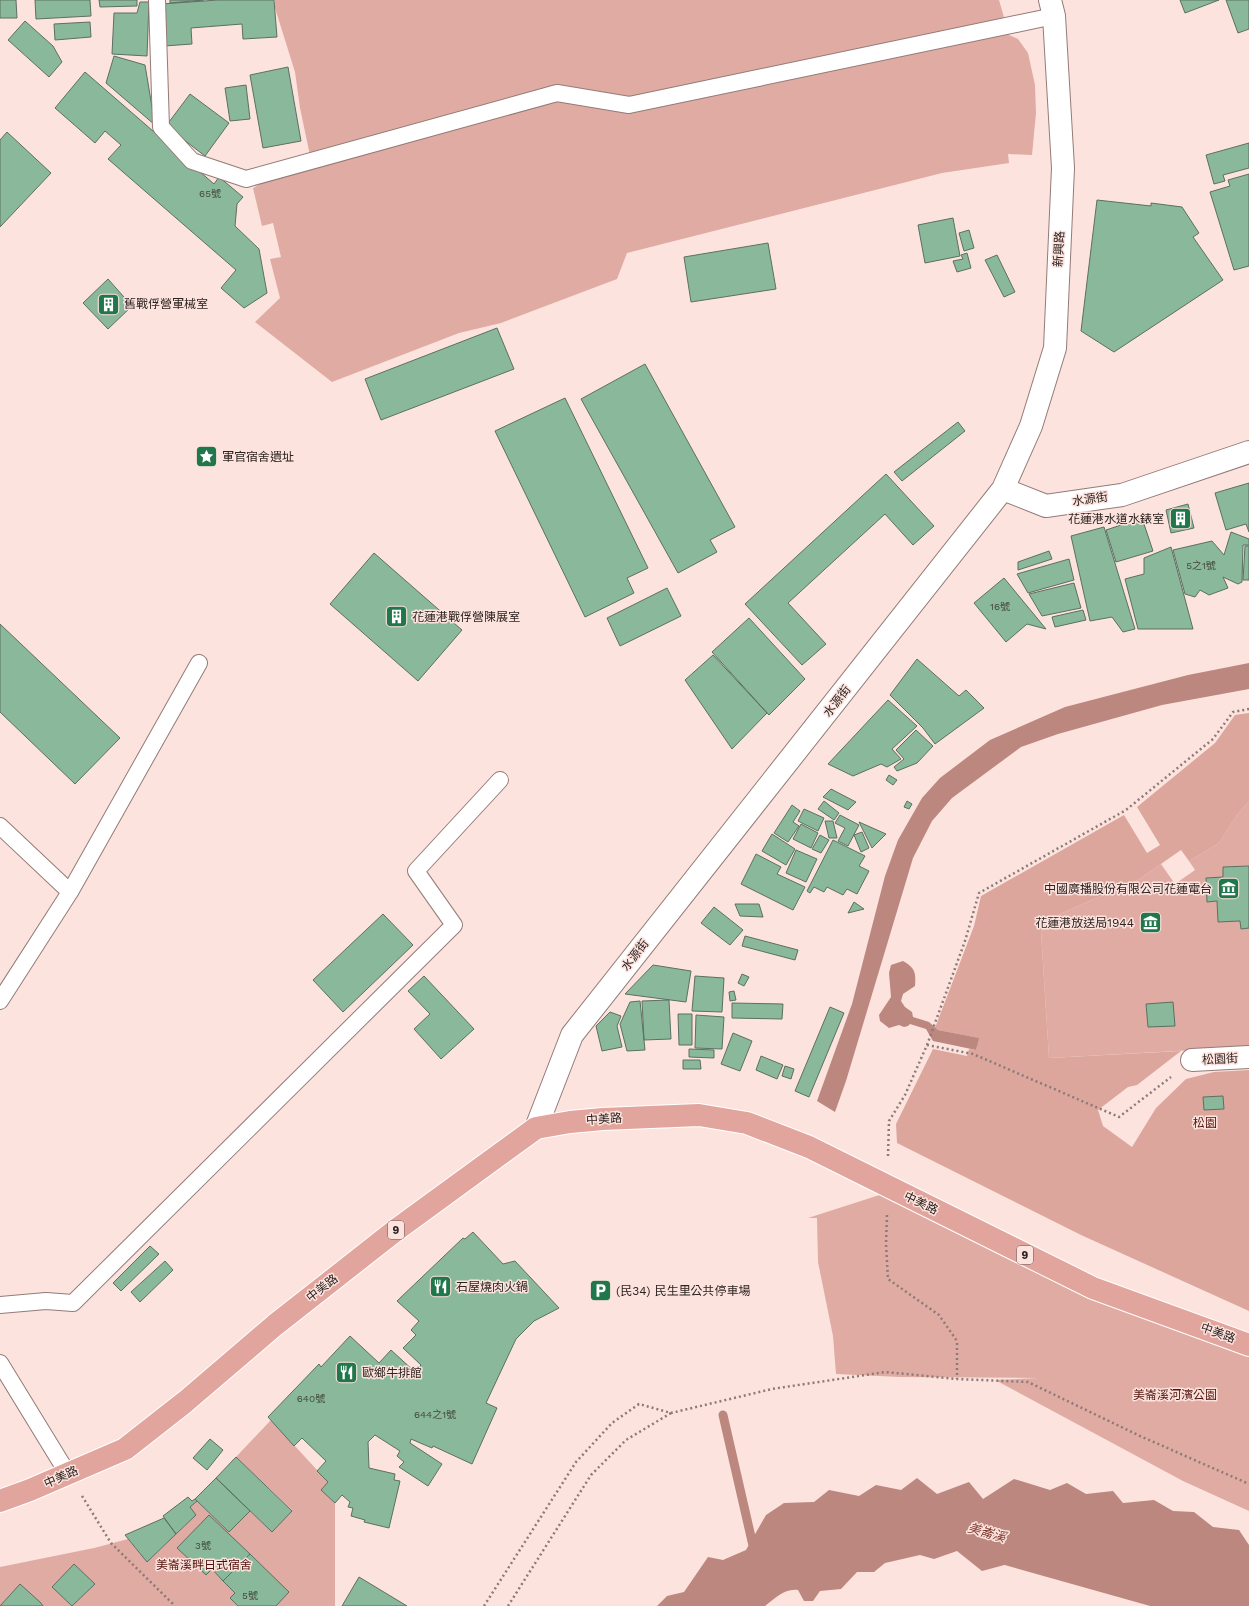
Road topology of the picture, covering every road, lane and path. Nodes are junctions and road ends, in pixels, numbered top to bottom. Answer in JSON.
{"nodes":[{"id":1,"x":157,"y":0,"type":"edge"},
{"id":2,"x":1052,"y":8,"type":"edge"},
{"id":3,"x":1249,"y":452,"type":"edge"},
{"id":4,"x":1003,"y":489,"type":"junction"},
{"id":5,"x":199,"y":663,"type":"dead end"},
{"id":6,"x":1249,"y":709,"type":"edge"},
{"id":7,"x":500,"y":780,"type":"dead end"},
{"id":8,"x":0,"y":826,"type":"edge"},
{"id":9,"x":70,"y":892,"type":"junction"},
{"id":10,"x":0,"y":1001,"type":"edge"},
{"id":11,"x":927,"y":1045,"type":"junction"},
{"id":12,"x":1249,"y":1057,"type":"edge"},
{"id":13,"x":1192,"y":1060,"type":"joint"},
{"id":14,"x":914,"y":1072,"type":"dead end"},
{"id":15,"x":536,"y":1128,"type":"junction"},
{"id":16,"x":0,"y":1305,"type":"edge"},
{"id":17,"x":939,"y":1315,"type":"dead end"},
{"id":18,"x":1249,"y":1345,"type":"edge"},
{"id":19,"x":0,"y":1364,"type":"edge"},
{"id":20,"x":957,"y":1378,"type":"junction"},
{"id":21,"x":671,"y":1413,"type":"junction"},
{"id":22,"x":68,"y":1474,"type":"junction"},
{"id":23,"x":1249,"y":1484,"type":"edge"},
{"id":24,"x":0,"y":1501,"type":"edge"},
{"id":25,"x":175,"y":1606,"type":"edge"},
{"id":26,"x":484,"y":1606,"type":"edge"},
{"id":27,"x":508,"y":1606,"type":"edge"}],
"edges":[{"from":1,"to":2,"type":"lane"},
{"from":2,"to":4,"type":"street","name":"新興路"},
{"from":3,"to":4,"type":"street","name":"水源街"},
{"from":4,"to":15,"type":"street","name":"水源街"},
{"from":5,"to":9,"type":"lane"},
{"from":6,"to":11,"type":"path"},
{"from":7,"to":16,"type":"lane"},
{"from":8,"to":9,"type":"lane"},
{"from":9,"to":10,"type":"lane"},
{"from":11,"to":13,"type":"path"},
{"from":11,"to":14,"type":"path"},
{"from":12,"to":13,"type":"street","name":"松園街"},
{"from":15,"to":18,"type":"main road","name":"中美路","number":"9"},
{"from":15,"to":22,"type":"main road","name":"中美路","number":"9"},
{"from":17,"to":20,"type":"path"},
{"from":19,"to":22,"type":"lane"},
{"from":20,"to":21,"type":"path"},
{"from":20,"to":23,"type":"path"},
{"from":21,"to":26,"type":"path"},
{"from":21,"to":27,"type":"path"},
{"from":22,"to":24,"type":"main road","name":"中美路","number":"9"},
{"from":22,"to":25,"type":"path"}]}
